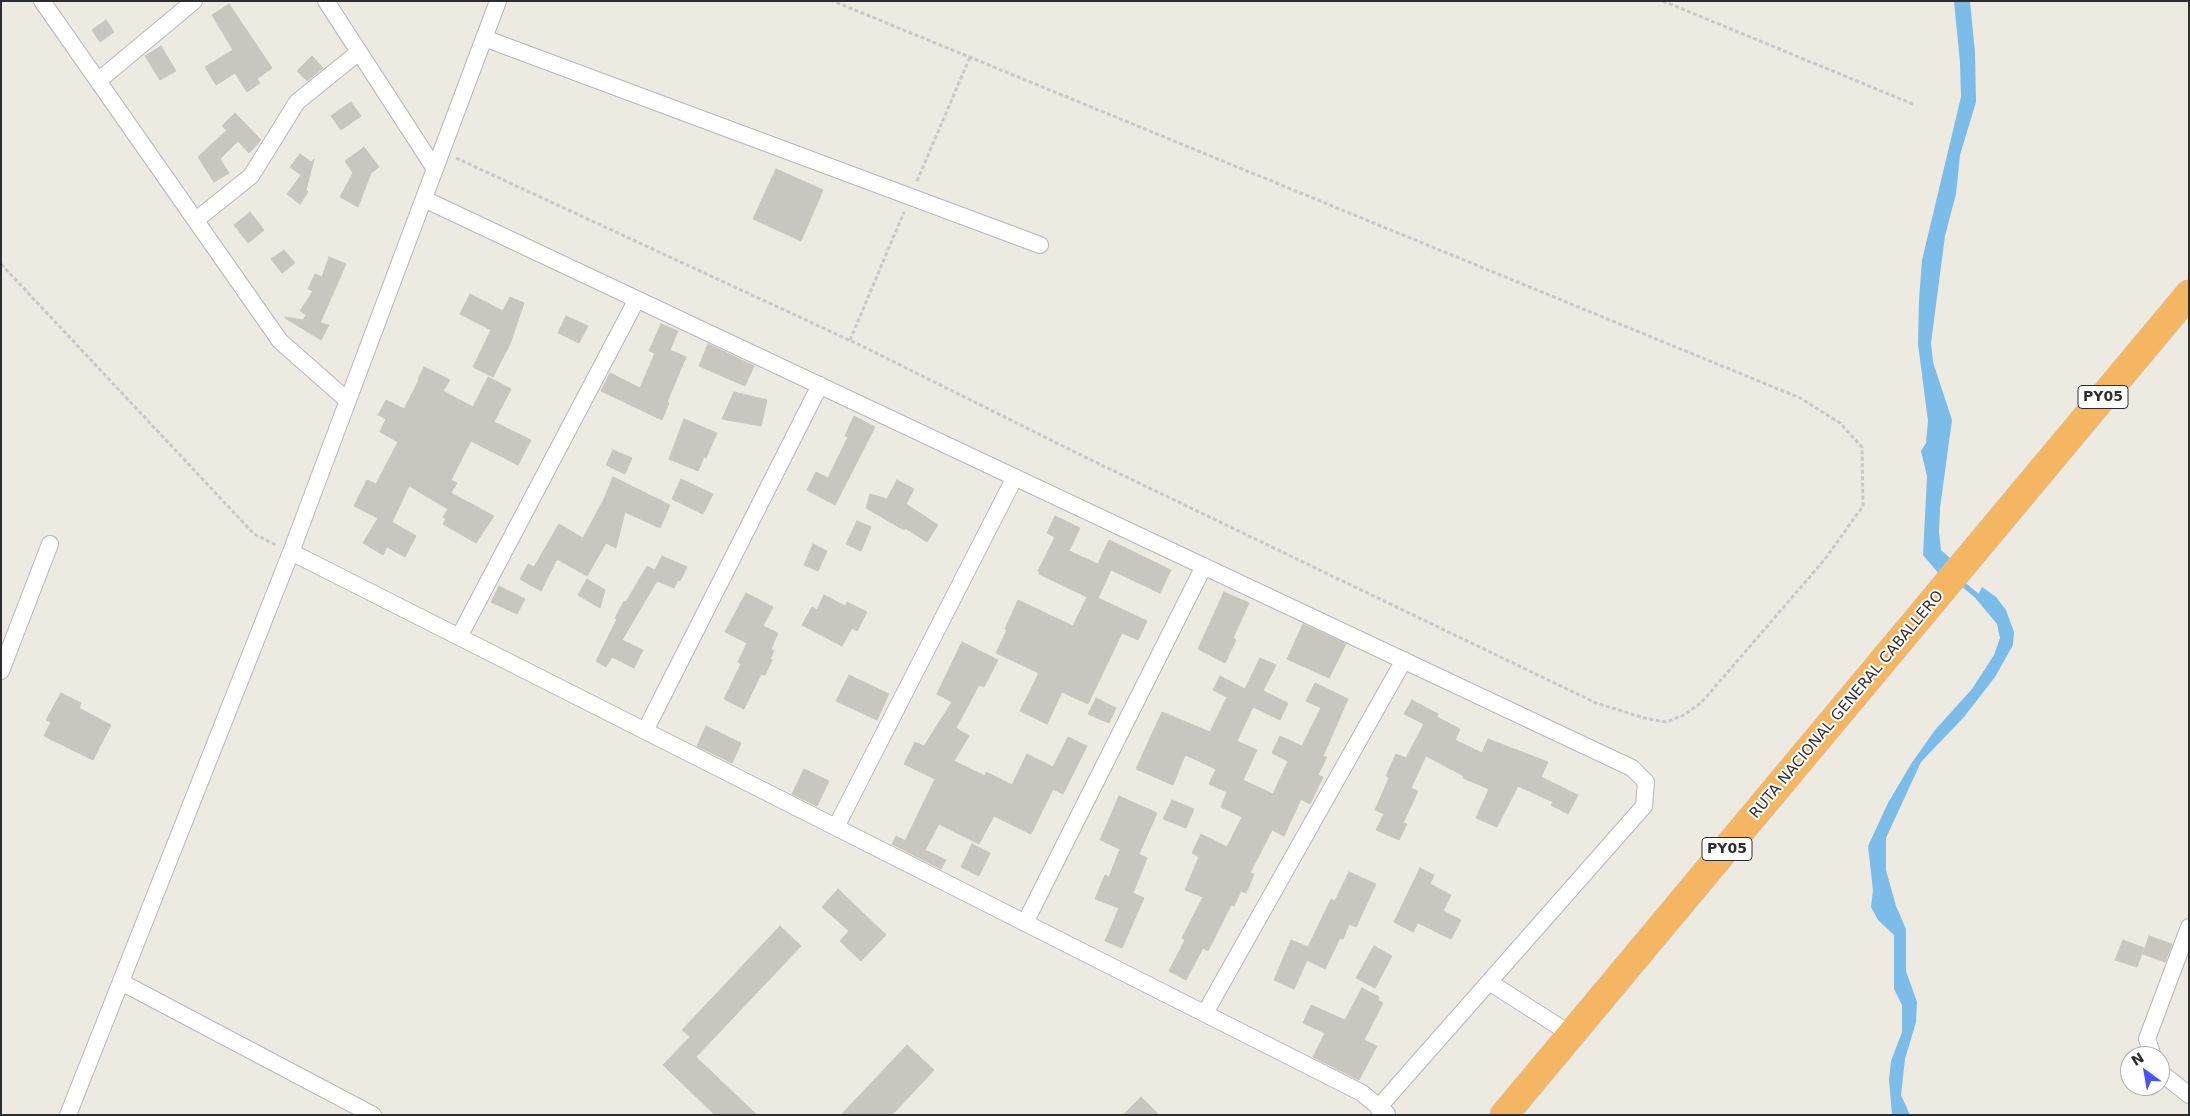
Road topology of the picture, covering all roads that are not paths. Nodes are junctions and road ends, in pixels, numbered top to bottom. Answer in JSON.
{"nodes":[{"id":1,"x":42,"y":1,"type":"edge"},
{"id":2,"x":194,"y":1,"type":"edge"},
{"id":3,"x":326,"y":1,"type":"edge"},
{"id":4,"x":498,"y":1,"type":"edge"},
{"id":5,"x":484,"y":38,"type":"junction"},
{"id":6,"x":358,"y":52,"type":"junction"},
{"id":7,"x":98,"y":81,"type":"junction"},
{"id":8,"x":435,"y":169,"type":"junction"},
{"id":9,"x":424,"y":199,"type":"junction"},
{"id":10,"x":196,"y":220,"type":"junction"},
{"id":11,"x":1040,"y":245,"type":"dead end"},
{"id":12,"x":2189,"y":294,"type":"edge"},
{"id":13,"x":637,"y":299,"type":"junction"},
{"id":14,"x":820,"y":385,"type":"junction"},
{"id":15,"x":348,"y":401,"type":"junction"},
{"id":16,"x":1015,"y":477,"type":"junction"},
{"id":17,"x":50,"y":544,"type":"dead end"},
{"id":18,"x":291,"y":552,"type":"junction"},
{"id":19,"x":1204,"y":566,"type":"junction"},
{"id":20,"x":459,"y":637,"type":"junction"},
{"id":21,"x":1404,"y":660,"type":"junction"},
{"id":22,"x":1,"y":671,"type":"edge"},
{"id":23,"x":645,"y":731,"type":"junction"},
{"id":24,"x":836,"y":827,"type":"junction"},
{"id":25,"x":1025,"y":923,"type":"junction"},
{"id":26,"x":2189,"y":927,"type":"edge"},
{"id":27,"x":121,"y":982,"type":"junction"},
{"id":28,"x":1489,"y":982,"type":"junction"},
{"id":29,"x":1204,"y":1013,"type":"junction"},
{"id":30,"x":1572,"y":1035,"type":"junction"},
{"id":31,"x":2149,"y":1046,"type":"edge"},
{"id":32,"x":2170,"y":1080,"type":"edge"},
{"id":33,"x":2189,"y":1095,"type":"edge"},
{"id":34,"x":1383,"y":1111,"type":"edge"},
{"id":35,"x":68,"y":1115,"type":"edge"},
{"id":36,"x":373,"y":1115,"type":"edge"},
{"id":37,"x":1504,"y":1115,"type":"edge"}],
"edges":[{"from":1,"to":7,"type":"street"},
{"from":2,"to":7,"type":"street"},
{"from":3,"to":6,"type":"street"},
{"from":4,"to":5,"type":"street"},
{"from":5,"to":8,"type":"street"},
{"from":5,"to":11,"type":"street"},
{"from":6,"to":8,"type":"street"},
{"from":6,"to":10,"type":"street"},
{"from":7,"to":10,"type":"street"},
{"from":8,"to":9,"type":"street"},
{"from":9,"to":13,"type":"street"},
{"from":9,"to":15,"type":"street"},
{"from":10,"to":15,"type":"street"},
{"from":12,"to":30,"type":"highway","name":"RUTA NACIONAL GENERAL CABALLERO","number":"PY05"},
{"from":13,"to":14,"type":"street"},
{"from":13,"to":20,"type":"street"},
{"from":14,"to":16,"type":"street"},
{"from":14,"to":23,"type":"street"},
{"from":15,"to":18,"type":"street"},
{"from":16,"to":19,"type":"street"},
{"from":16,"to":24,"type":"street"},
{"from":17,"to":22,"type":"street"},
{"from":18,"to":20,"type":"street"},
{"from":18,"to":27,"type":"street"},
{"from":19,"to":21,"type":"street"},
{"from":19,"to":25,"type":"street"},
{"from":20,"to":23,"type":"street"},
{"from":21,"to":28,"type":"street"},
{"from":21,"to":29,"type":"street"},
{"from":23,"to":24,"type":"street"},
{"from":24,"to":25,"type":"street"},
{"from":25,"to":29,"type":"street"},
{"from":26,"to":31,"type":"street"},
{"from":27,"to":35,"type":"street"},
{"from":27,"to":36,"type":"street"},
{"from":28,"to":30,"type":"street"},
{"from":28,"to":34,"type":"street"},
{"from":29,"to":34,"type":"street"},
{"from":30,"to":37,"type":"highway","name":"RUTA NACIONAL GENERAL CABALLERO","number":"PY05"},
{"from":32,"to":33,"type":"street"}]}
